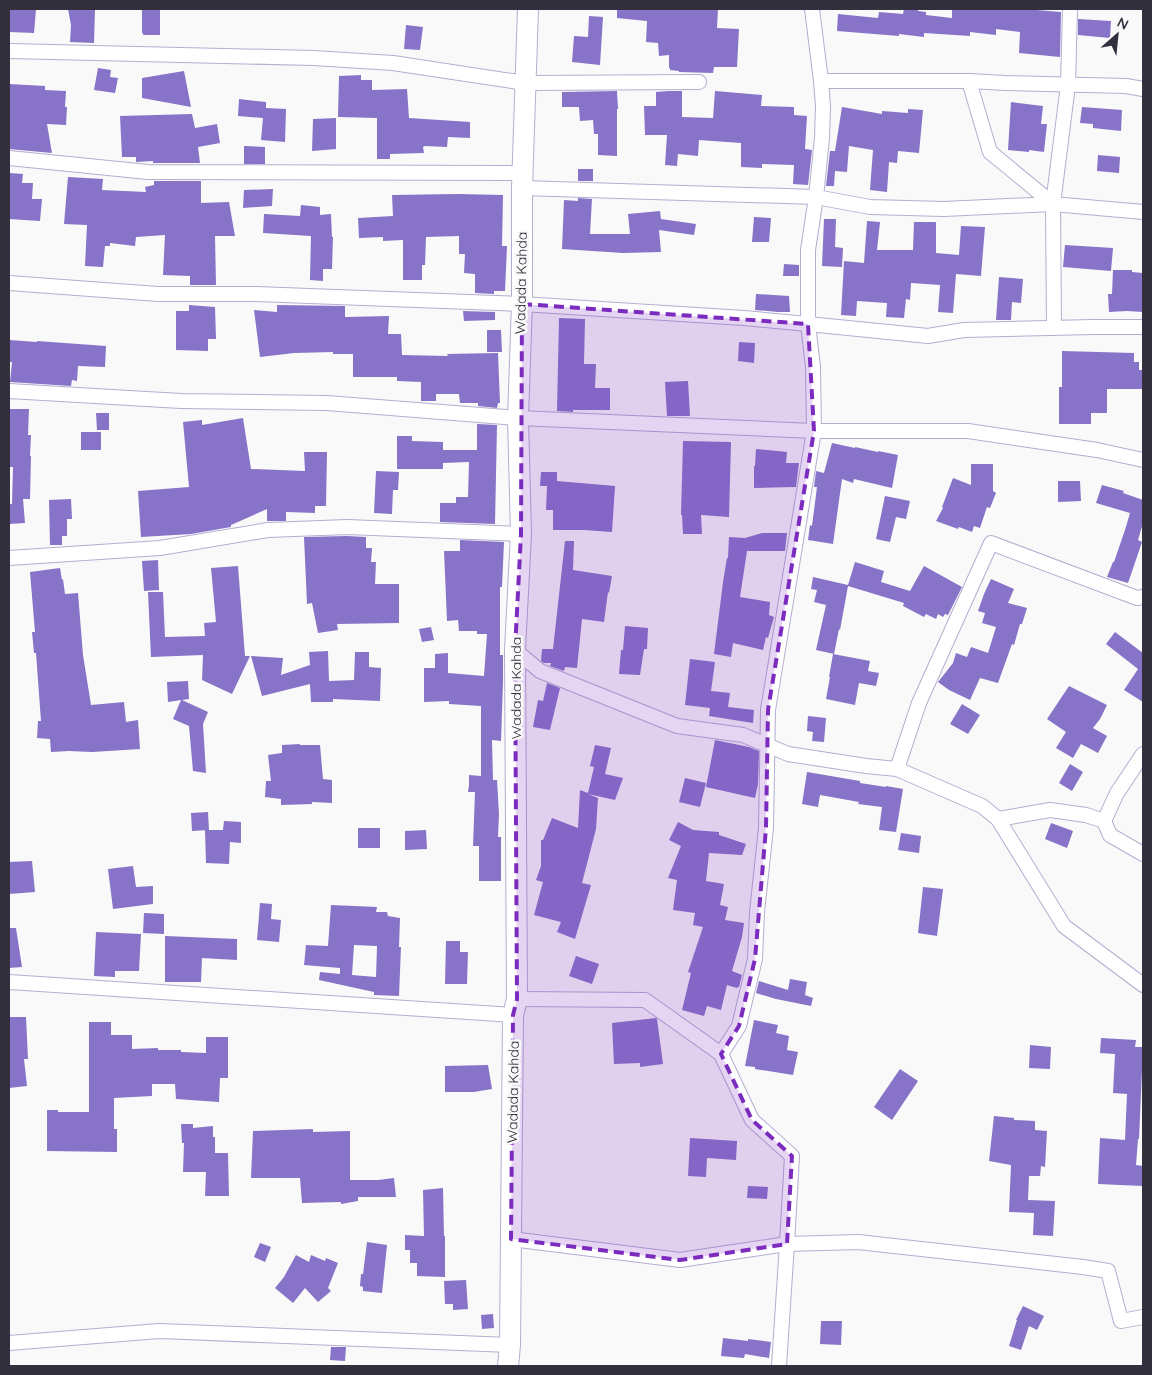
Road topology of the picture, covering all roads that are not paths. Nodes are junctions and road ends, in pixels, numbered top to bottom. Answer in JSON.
{"nodes":[{"id":1,"x":528,"y":9,"type":"edge"},
{"id":2,"x":812,"y":9,"type":"edge"},
{"id":3,"x":1070,"y":9,"type":"edge"},
{"id":4,"x":9,"y":51,"type":"edge"},
{"id":5,"x":821,"y":81,"type":"junction"},
{"id":6,"x":970,"y":81,"type":"junction"},
{"id":7,"x":699,"y":82,"type":"dead end"},
{"id":8,"x":525,"y":83,"type":"junction"},
{"id":9,"x":1068,"y":85,"type":"junction"},
{"id":10,"x":1143,"y":89,"type":"edge"},
{"id":11,"x":9,"y":158,"type":"edge"},
{"id":12,"x":522,"y":180,"type":"junction"},
{"id":13,"x":816,"y":197,"type":"junction"},
{"id":14,"x":1053,"y":204,"type":"junction"},
{"id":15,"x":1143,"y":212,"type":"edge"},
{"id":16,"x":9,"y":283,"type":"edge"},
{"id":17,"x":522,"y":304,"type":"junction"},
{"id":18,"x":808,"y":324,"type":"junction"},
{"id":19,"x":1143,"y":327,"type":"edge"},
{"id":20,"x":1054,"y":328,"type":"junction"},
{"id":21,"x":9,"y":391,"type":"edge"},
{"id":22,"x":518,"y":418,"type":"junction"},
{"id":23,"x":814,"y":431,"type":"junction"},
{"id":24,"x":1143,"y":460,"type":"edge"},
{"id":25,"x":522,"y":534,"type":"junction"},
{"id":26,"x":9,"y":558,"type":"edge"},
{"id":27,"x":1143,"y":597,"type":"edge"},
{"id":28,"x":515,"y":650,"type":"junction"},
{"id":29,"x":768,"y":745,"type":"junction"},
{"id":30,"x":1143,"y":754,"type":"edge"},
{"id":31,"x":897,"y":769,"type":"junction"},
{"id":32,"x":998,"y":819,"type":"junction"},
{"id":33,"x":1104,"y":821,"type":"junction"},
{"id":34,"x":1143,"y":854,"type":"edge"},
{"id":35,"x":9,"y":982,"type":"edge"},
{"id":36,"x":1143,"y":985,"type":"edge"},
{"id":37,"x":515,"y":1007,"type":"junction"},
{"id":38,"x":721,"y":1054,"type":"junction"},
{"id":39,"x":511,"y":1239,"type":"junction"},
{"id":40,"x":787,"y":1244,"type":"junction"},
{"id":41,"x":1143,"y":1317,"type":"edge"},
{"id":42,"x":9,"y":1343,"type":"edge"},
{"id":43,"x":510,"y":1345,"type":"junction"},
{"id":44,"x":508,"y":1366,"type":"edge"},
{"id":45,"x":779,"y":1366,"type":"edge"}],
"edges":[{"from":1,"to":8,"type":"main road","name":"Wadada Kahda"},
{"from":2,"to":5,"type":"street"},
{"from":3,"to":9,"type":"street"},
{"from":4,"to":8,"type":"street"},
{"from":5,"to":6,"type":"street"},
{"from":5,"to":13,"type":"street"},
{"from":6,"to":9,"type":"street"},
{"from":6,"to":14,"type":"street"},
{"from":7,"to":8,"type":"street"},
{"from":8,"to":12,"type":"main road","name":"Wadada Kahda"},
{"from":9,"to":10,"type":"street"},
{"from":9,"to":14,"type":"street"},
{"from":11,"to":12,"type":"street"},
{"from":12,"to":13,"type":"street"},
{"from":12,"to":17,"type":"main road","name":"Wadada Kahda"},
{"from":13,"to":14,"type":"street"},
{"from":13,"to":18,"type":"street"},
{"from":14,"to":15,"type":"street"},
{"from":14,"to":20,"type":"street"},
{"from":16,"to":17,"type":"street"},
{"from":17,"to":18,"type":"street"},
{"from":17,"to":22,"type":"main road","name":"Wadada Kahda"},
{"from":18,"to":20,"type":"street"},
{"from":18,"to":23,"type":"street"},
{"from":19,"to":20,"type":"street"},
{"from":21,"to":22,"type":"street"},
{"from":22,"to":23,"type":"street"},
{"from":22,"to":25,"type":"main road","name":"Wadada Kahda"},
{"from":23,"to":24,"type":"street"},
{"from":23,"to":29,"type":"street"},
{"from":25,"to":26,"type":"street"},
{"from":25,"to":28,"type":"main road","name":"Wadada Kahda"},
{"from":27,"to":31,"type":"street"},
{"from":28,"to":29,"type":"street"},
{"from":28,"to":37,"type":"main road","name":"Wadada Kahda"},
{"from":29,"to":31,"type":"street"},
{"from":29,"to":38,"type":"street"},
{"from":30,"to":33,"type":"street"},
{"from":31,"to":32,"type":"street"},
{"from":32,"to":33,"type":"street"},
{"from":32,"to":36,"type":"street"},
{"from":33,"to":34,"type":"street"},
{"from":35,"to":37,"type":"street"},
{"from":37,"to":38,"type":"street"},
{"from":37,"to":39,"type":"main road","name":"Wadada Kahda"},
{"from":38,"to":40,"type":"street"},
{"from":39,"to":40,"type":"street"},
{"from":39,"to":43,"type":"main road","name":"Wadada Kahda"},
{"from":40,"to":41,"type":"street"},
{"from":40,"to":45,"type":"street"},
{"from":42,"to":43,"type":"street"},
{"from":43,"to":44,"type":"main road","name":"Wadada Kahda"}]}
